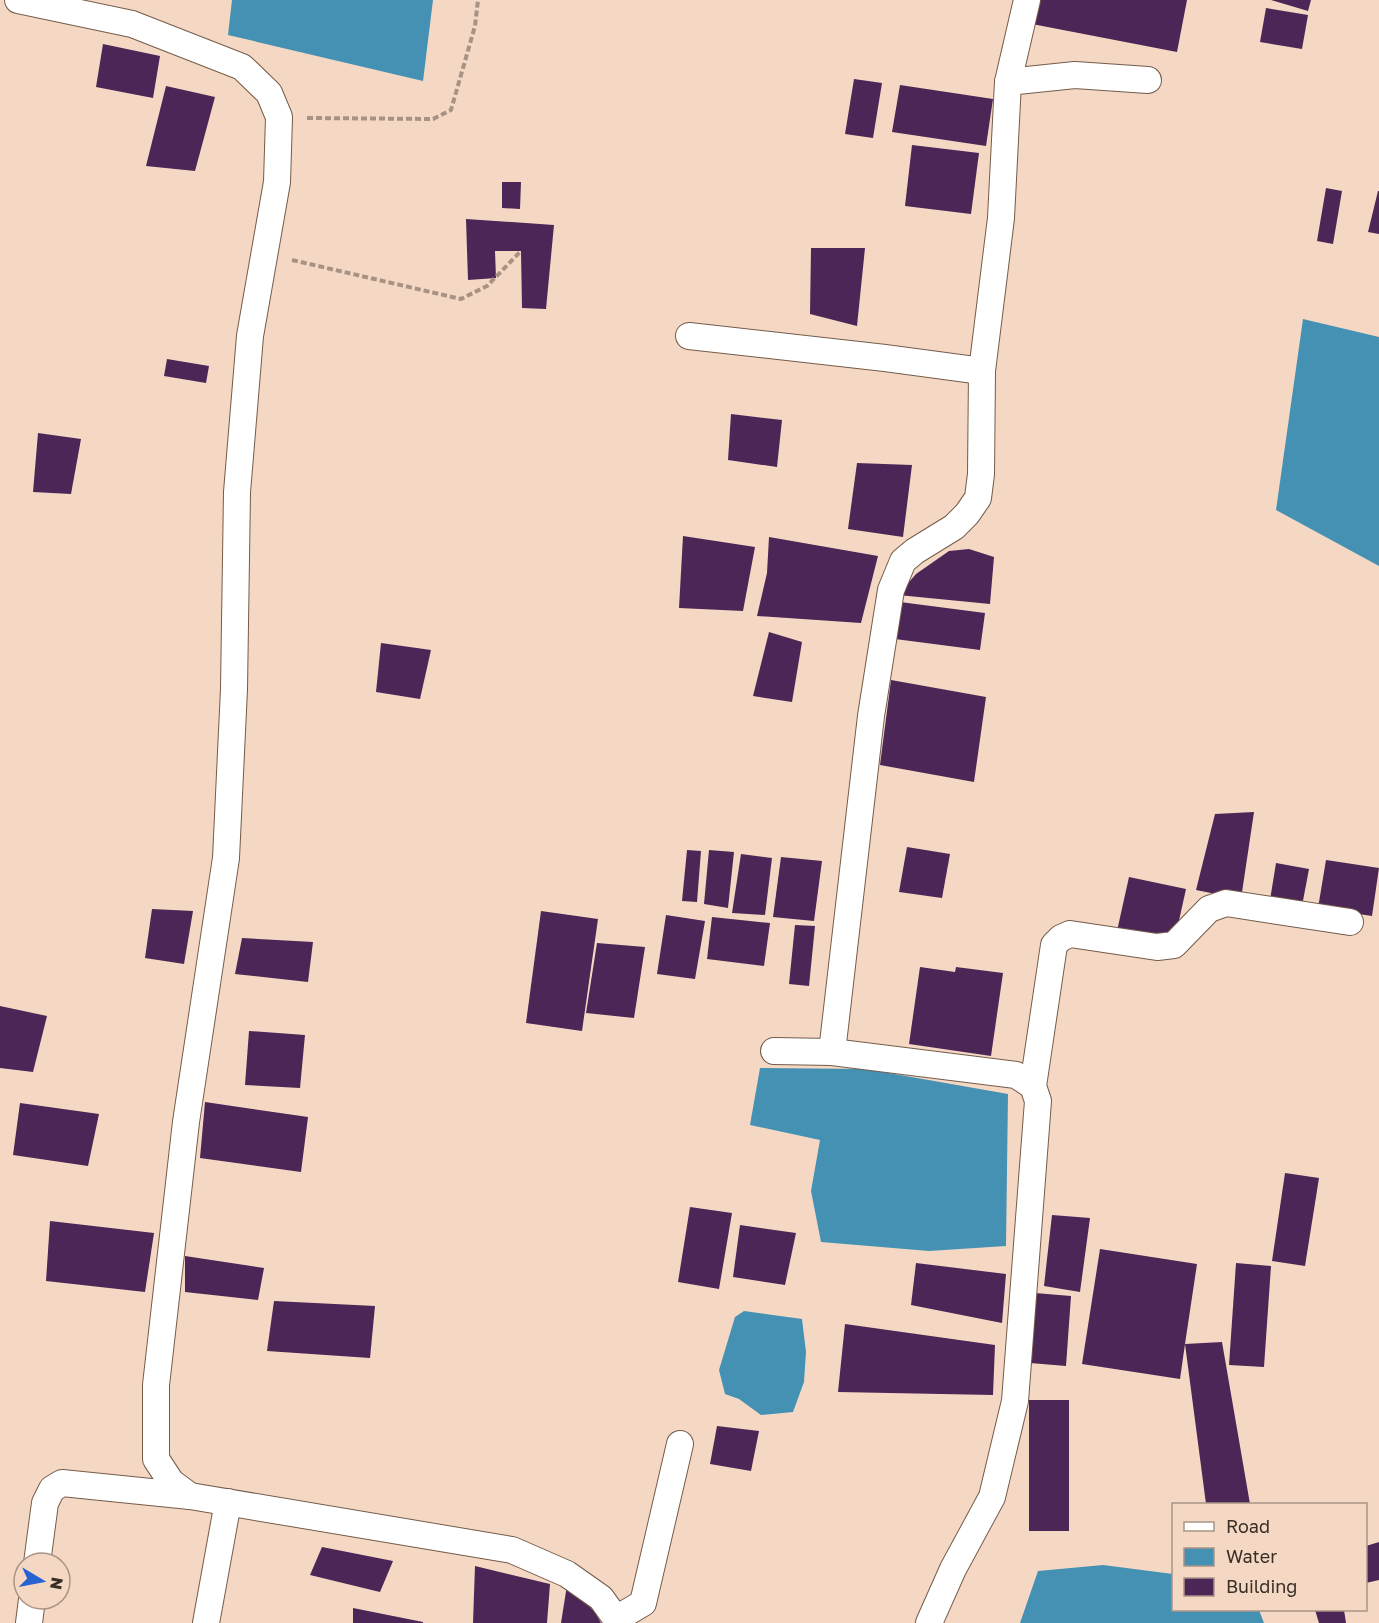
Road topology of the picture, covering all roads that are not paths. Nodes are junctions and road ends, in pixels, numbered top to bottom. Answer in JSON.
{"nodes":[{"id":1,"x":18,"y":0,"type":"edge"},
{"id":2,"x":1027,"y":0,"type":"edge"},
{"id":3,"x":1148,"y":80,"type":"dead end"},
{"id":4,"x":1008,"y":82,"type":"junction"},
{"id":5,"x":688,"y":336,"type":"dead end"},
{"id":6,"x":982,"y":371,"type":"junction"},
{"id":7,"x":1350,"y":922,"type":"dead end"},
{"id":8,"x":774,"y":1051,"type":"dead end"},
{"id":9,"x":832,"y":1052,"type":"junction"},
{"id":10,"x":1033,"y":1086,"type":"junction"},
{"id":11,"x":680,"y":1444,"type":"dead end"},
{"id":12,"x":190,"y":1496,"type":"junction"},
{"id":13,"x":228,"y":1502,"type":"junction"},
{"id":14,"x":39,"y":1551,"type":"edge"},
{"id":15,"x":618,"y":1621,"type":"edge"},
{"id":16,"x":206,"y":1623,"type":"edge"},
{"id":17,"x":929,"y":1623,"type":"edge"}],
"edges":[{"from":1,"to":12,"type":"street"},
{"from":2,"to":4,"type":"street"},
{"from":3,"to":4,"type":"street"},
{"from":4,"to":6,"type":"street"},
{"from":5,"to":6,"type":"street"},
{"from":6,"to":9,"type":"street"},
{"from":7,"to":10,"type":"street"},
{"from":8,"to":9,"type":"street"},
{"from":9,"to":10,"type":"street"},
{"from":10,"to":17,"type":"street"},
{"from":11,"to":15,"type":"street"},
{"from":12,"to":13,"type":"street"},
{"from":12,"to":14,"type":"street"},
{"from":13,"to":15,"type":"street"},
{"from":13,"to":16,"type":"street"}]}
